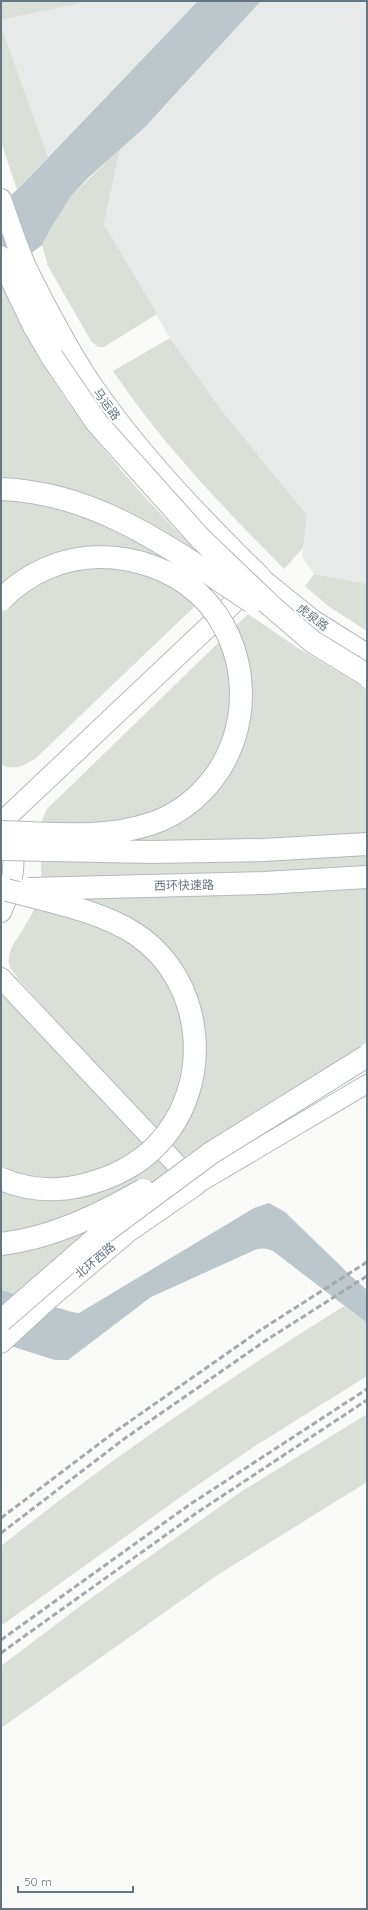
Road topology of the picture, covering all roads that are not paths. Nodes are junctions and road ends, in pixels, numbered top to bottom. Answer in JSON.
{"nodes":[{"id":1,"x":1,"y":199,"type":"edge"},
{"id":2,"x":1,"y":257,"type":"edge"},
{"id":3,"x":1,"y":488,"type":"edge"},
{"id":4,"x":261,"y":577,"type":"junction"},
{"id":5,"x":1,"y":600,"type":"edge"},
{"id":6,"x":313,"y":642,"type":"junction"},
{"id":7,"x":367,"y":653,"type":"edge"},
{"id":8,"x":367,"y":675,"type":"edge"},
{"id":9,"x":3,"y":819,"type":"edge"},
{"id":10,"x":367,"y":844,"type":"edge"},
{"id":11,"x":1,"y":849,"type":"edge"},
{"id":12,"x":367,"y":877,"type":"edge"},
{"id":13,"x":4,"y":890,"type":"edge"},
{"id":14,"x":1,"y":912,"type":"edge"},
{"id":15,"x":1,"y":978,"type":"edge"},
{"id":16,"x":367,"y":1056,"type":"edge"},
{"id":17,"x":367,"y":1084,"type":"edge"},
{"id":18,"x":211,"y":1153,"type":"junction"},
{"id":19,"x":1,"y":1179,"type":"edge"},
{"id":20,"x":196,"y":1186,"type":"junction"},
{"id":21,"x":1,"y":1244,"type":"edge"},
{"id":22,"x":1,"y":1321,"type":"edge"},
{"id":23,"x":1,"y":1343,"type":"edge"}],
"edges":[{"from":1,"to":4,"type":"main road","name":"马运路"},
{"from":2,"to":6,"type":"highway","bridge":true},
{"from":3,"to":6,"type":"highway","bridge":true},
{"from":4,"to":7,"type":"street","name":"虎泉路"},
{"from":4,"to":9,"type":"main road"},
{"from":5,"to":9,"type":"highway","bridge":true},
{"from":6,"to":8,"type":"highway","bridge":true},
{"from":9,"to":14,"type":"main road"},
{"from":10,"to":11,"type":"highway","bridge":true},
{"from":12,"to":13,"type":"highway","name":"西环快速路","bridge":true},
{"from":13,"to":19,"type":"highway","bridge":true},
{"from":15,"to":20,"type":"main road"},
{"from":16,"to":18,"type":"highway","bridge":true},
{"from":17,"to":20,"type":"street"},
{"from":18,"to":21,"type":"highway","bridge":true},
{"from":18,"to":22,"type":"highway","bridge":true},
{"from":20,"to":23,"type":"main road","name":"北环西路"}]}
